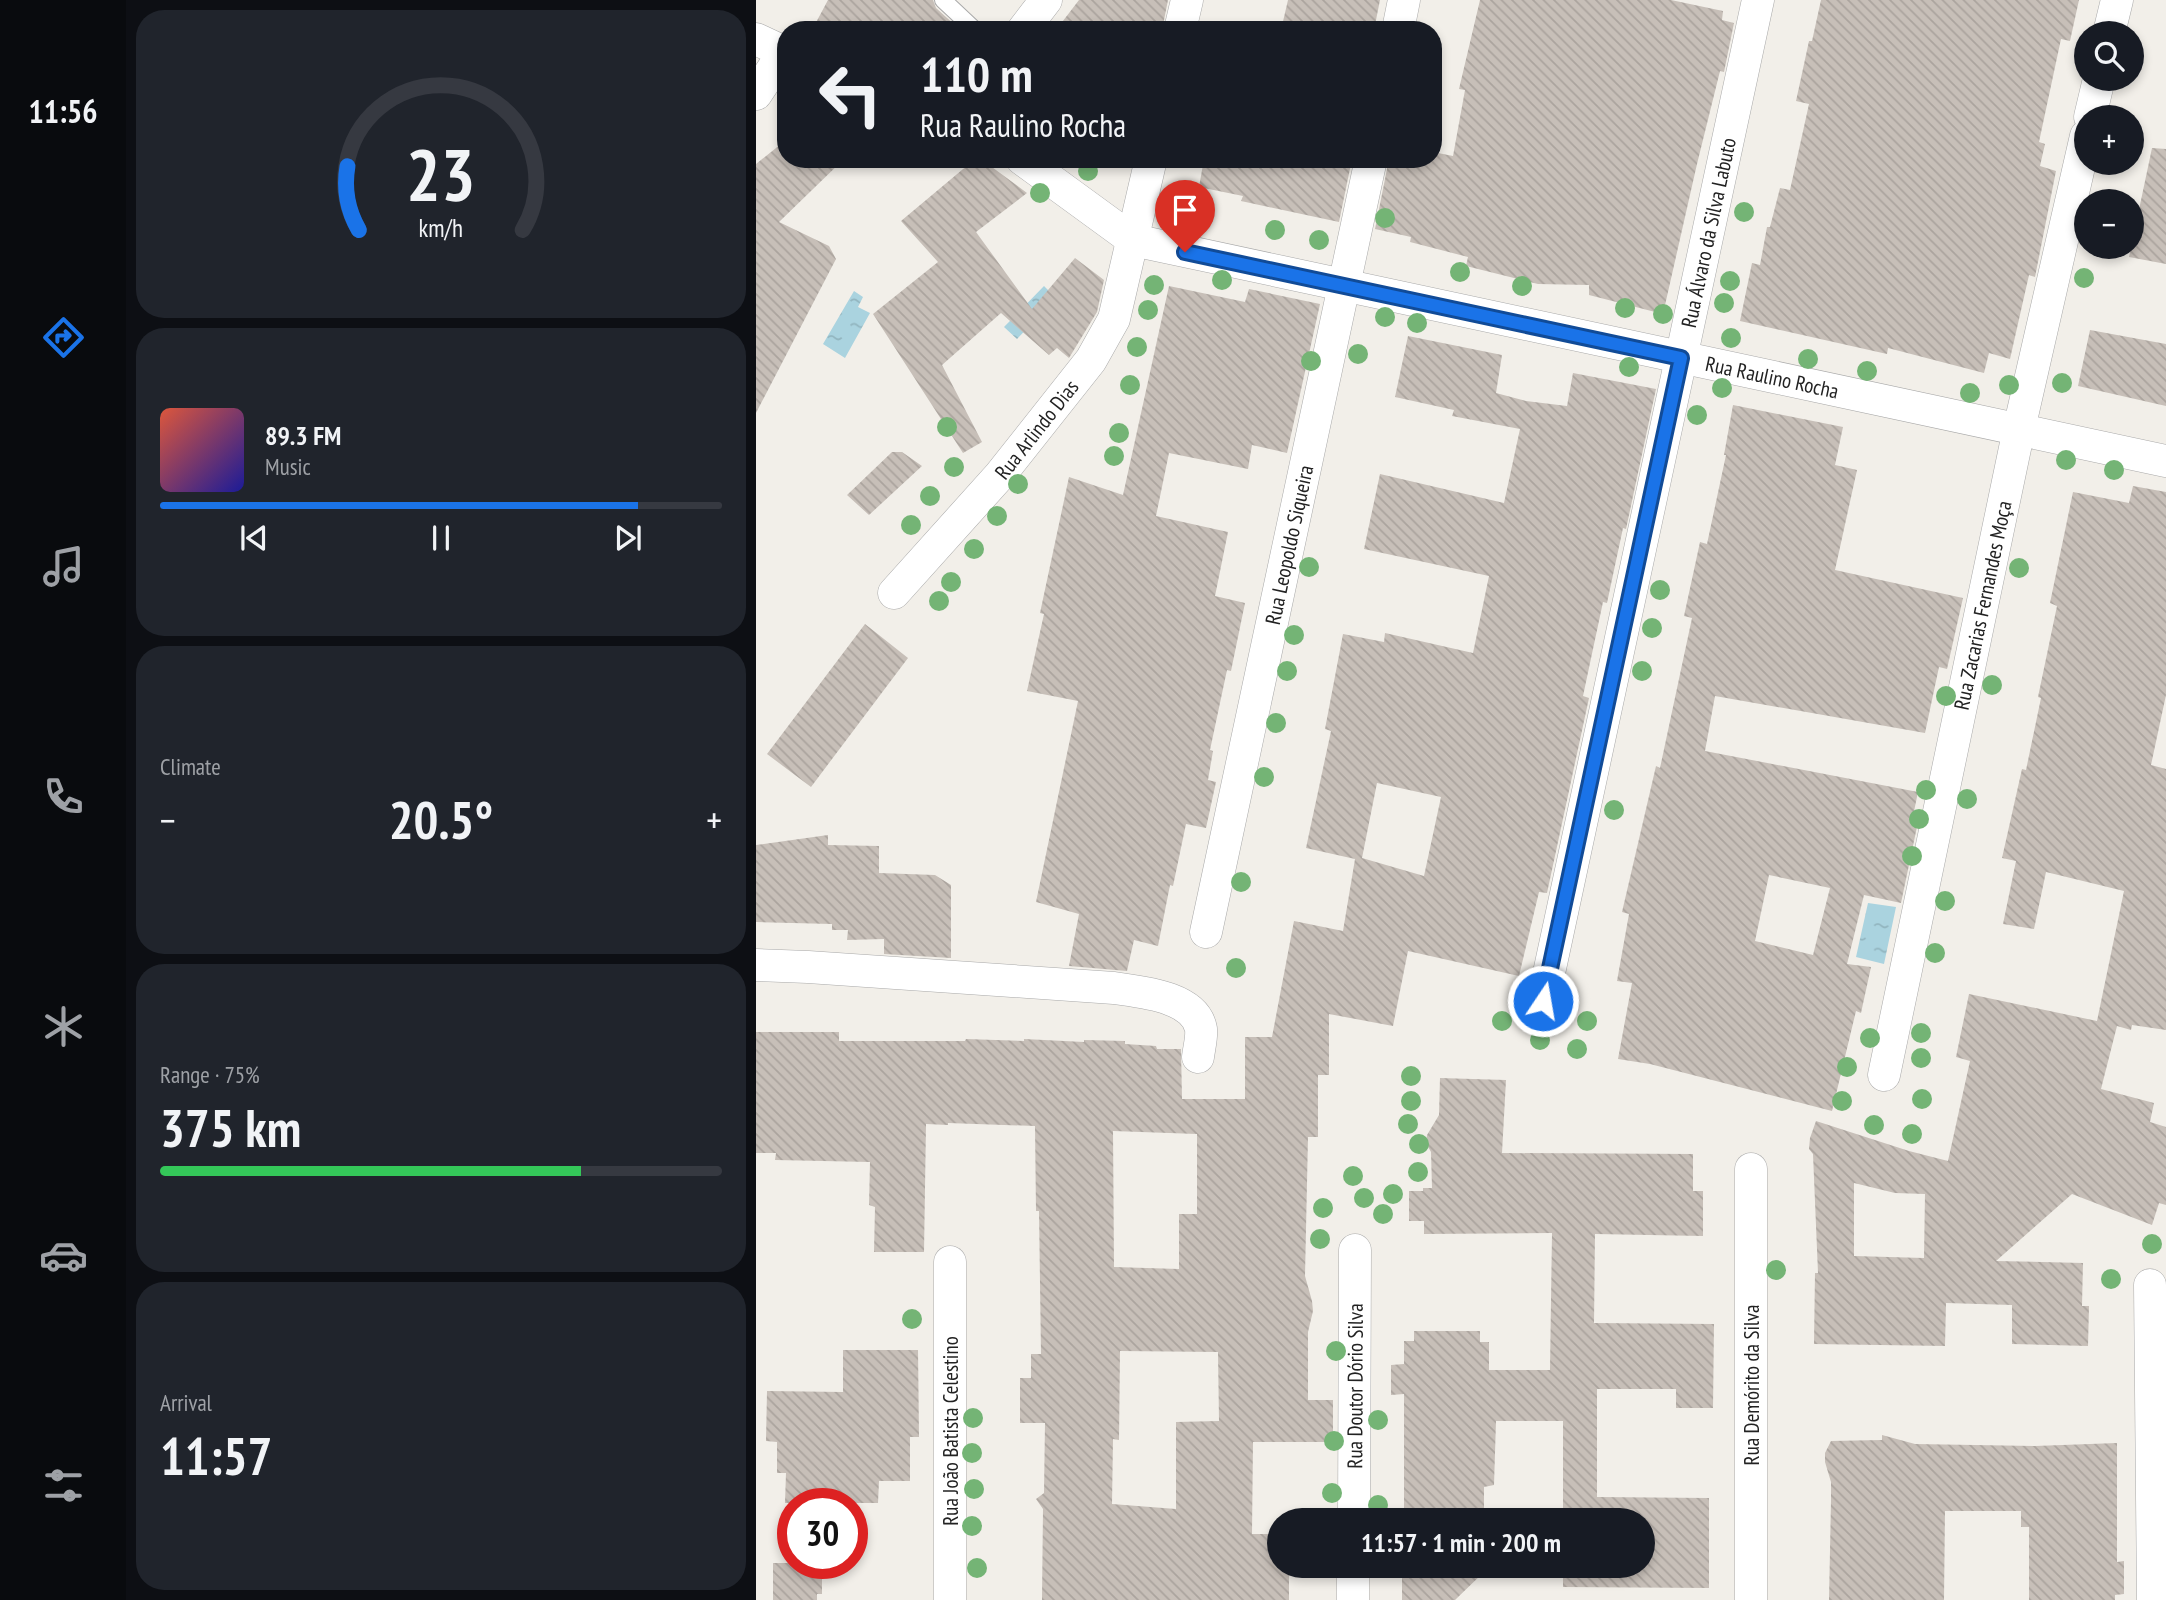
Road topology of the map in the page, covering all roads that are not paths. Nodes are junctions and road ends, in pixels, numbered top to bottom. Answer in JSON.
{"nodes":[{"id":1,"x":943,"y":0,"type":"edge"},
{"id":2,"x":1046,"y":0,"type":"edge"},
{"id":3,"x":1187,"y":0,"type":"edge"},
{"id":4,"x":1404,"y":0,"type":"edge"},
{"id":5,"x":1758,"y":0,"type":"edge"},
{"id":6,"x":2117,"y":0,"type":"edge"},
{"id":7,"x":965,"y":21,"type":"edge"},
{"id":8,"x":1030,"y":21,"type":"edge"},
{"id":9,"x":1182,"y":21,"type":"edge"},
{"id":10,"x":1400,"y":21,"type":"edge"},
{"id":11,"x":2112,"y":21,"type":"edge"},
{"id":12,"x":756,"y":39,"type":"edge"},
{"id":13,"x":777,"y":49,"type":"edge"},
{"id":14,"x":777,"y":64,"type":"edge"},
{"id":15,"x":756,"y":94,"type":"edge"},
{"id":16,"x":1034,"y":168,"type":"edge"},
{"id":17,"x":1149,"y":168,"type":"edge"},
{"id":18,"x":1369,"y":168,"type":"edge"},
{"id":19,"x":2077,"y":175,"type":"edge"},
{"id":20,"x":1133,"y":240,"type":"junction"},
{"id":21,"x":1344,"y":286,"type":"junction"},
{"id":22,"x":1681,"y":358,"type":"junction"},
{"id":23,"x":2019,"y":429,"type":"junction"},
{"id":24,"x":2166,"y":461,"type":"edge"},
{"id":25,"x":894,"y":593,"type":"dead end"},
{"id":26,"x":1206,"y":932,"type":"dead end"},
{"id":27,"x":756,"y":965,"type":"edge"},
{"id":28,"x":1543,"y":1001,"type":"dead end"},
{"id":29,"x":1198,"y":1057,"type":"dead end"},
{"id":30,"x":1884,"y":1075,"type":"dead end"},
{"id":31,"x":1751,"y":1169,"type":"dead end"},
{"id":32,"x":1355,"y":1250,"type":"dead end"},
{"id":33,"x":950,"y":1262,"type":"dead end"},
{"id":34,"x":2150,"y":1285,"type":"dead end"},
{"id":35,"x":1354,"y":1508,"type":"edge"},
{"id":36,"x":1353,"y":1578,"type":"edge"},
{"id":37,"x":950,"y":1600,"type":"edge"},
{"id":38,"x":1353,"y":1600,"type":"edge"},
{"id":39,"x":1751,"y":1600,"type":"edge"},
{"id":40,"x":2153,"y":1600,"type":"edge"}],
"edges":[{"from":1,"to":7,"type":"lane"},
{"from":2,"to":8,"type":"street"},
{"from":3,"to":9,"type":"street"},
{"from":4,"to":10,"type":"street"},
{"from":5,"to":22,"type":"street","name":"Rua Álvaro da Silva Labuto"},
{"from":6,"to":11,"type":"street"},
{"from":12,"to":13,"type":"street"},
{"from":14,"to":15,"type":"street"},
{"from":16,"to":20,"type":"street"},
{"from":17,"to":20,"type":"street","name":"Rua Arlindo Dias"},
{"from":18,"to":21,"type":"street","name":"Rua Leopoldo Siqueira"},
{"from":19,"to":23,"type":"street","name":"Rua Zacarias Fernandes Moça"},
{"from":20,"to":21,"type":"street","name":"Rua Raulino Rocha"},
{"from":20,"to":25,"type":"street","name":"Rua Arlindo Dias"},
{"from":21,"to":22,"type":"street","name":"Rua Raulino Rocha"},
{"from":21,"to":26,"type":"street","name":"Rua Leopoldo Siqueira"},
{"from":22,"to":23,"type":"street","name":"Rua Raulino Rocha"},
{"from":22,"to":28,"type":"street","name":"Rua Álvaro da Silva Labuto"},
{"from":23,"to":24,"type":"street","name":"Rua Raulino Rocha"},
{"from":23,"to":30,"type":"street","name":"Rua Zacarias Fernandes Moça"},
{"from":27,"to":29,"type":"street"},
{"from":31,"to":39,"type":"street","name":"Rua Demórito da Silva"},
{"from":32,"to":35,"type":"street","name":"Rua Doutor Dório Silva"},
{"from":33,"to":37,"type":"street","name":"Rua João Batista Celestino"},
{"from":34,"to":40,"type":"street"},
{"from":36,"to":38,"type":"street"}]}
